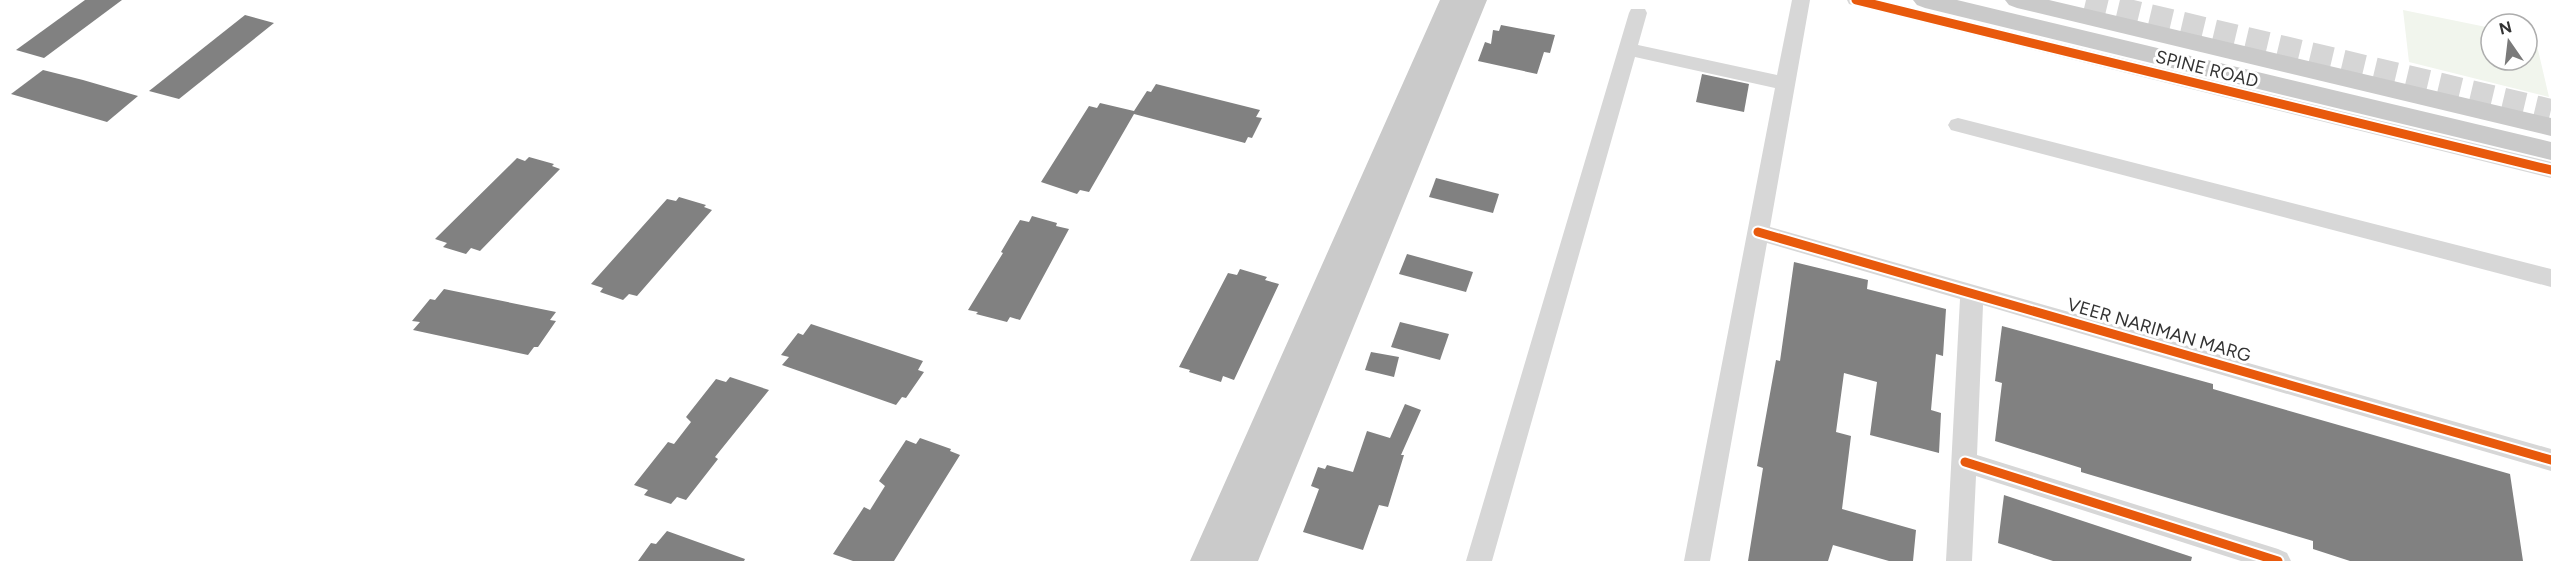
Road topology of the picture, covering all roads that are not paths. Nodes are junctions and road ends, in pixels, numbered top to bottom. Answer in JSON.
{"nodes":[{"id":1,"x":1452,"y":0,"type":"edge"},
{"id":2,"x":1475,"y":0,"type":"edge"},
{"id":3,"x":1802,"y":0,"type":"edge"},
{"id":4,"x":1856,"y":0,"type":"edge"},
{"id":5,"x":1925,"y":0,"type":"edge"},
{"id":6,"x":2017,"y":0,"type":"edge"},
{"id":7,"x":1638,"y":13,"type":"dead end"},
{"id":8,"x":1628,"y":49,"type":"junction"},
{"id":9,"x":1786,"y":84,"type":"junction"},
{"id":10,"x":1958,"y":126,"type":"dead end"},
{"id":11,"x":2551,"y":127,"type":"edge"},
{"id":12,"x":2551,"y":151,"type":"edge"},
{"id":13,"x":2551,"y":170,"type":"edge"},
{"id":14,"x":1758,"y":232,"type":"junction"},
{"id":15,"x":2551,"y":278,"type":"edge"},
{"id":16,"x":1972,"y":293,"type":"junction"},
{"id":17,"x":2551,"y":460,"type":"edge"},
{"id":18,"x":1965,"y":462,"type":"junction"},
{"id":19,"x":1207,"y":561,"type":"edge"},
{"id":20,"x":1241,"y":561,"type":"edge"},
{"id":21,"x":1479,"y":561,"type":"edge"},
{"id":22,"x":1697,"y":561,"type":"edge"},
{"id":23,"x":1959,"y":561,"type":"edge"},
{"id":24,"x":2278,"y":561,"type":"edge"}],
"edges":[{"from":1,"to":19,"type":"main road"},
{"from":2,"to":20,"type":"main road"},
{"from":3,"to":9,"type":"street"},
{"from":4,"to":13,"type":"street","name":"SPINE ROAD"},
{"from":5,"to":12,"type":"main road","name":"SPINE ROAD"},
{"from":6,"to":11,"type":"main road","name":"SPINE ROAD"},
{"from":7,"to":8,"type":"street"},
{"from":8,"to":9,"type":"street"},
{"from":8,"to":21,"type":"street"},
{"from":9,"to":14,"type":"street"},
{"from":10,"to":15,"type":"street"},
{"from":14,"to":16,"type":"street","name":"VEER NARIMAN MARG"},
{"from":14,"to":22,"type":"street"},
{"from":16,"to":17,"type":"street","name":"VEER NARIMAN MARG"},
{"from":16,"to":18,"type":"street"},
{"from":18,"to":23,"type":"street"},
{"from":18,"to":24,"type":"street"}]}
